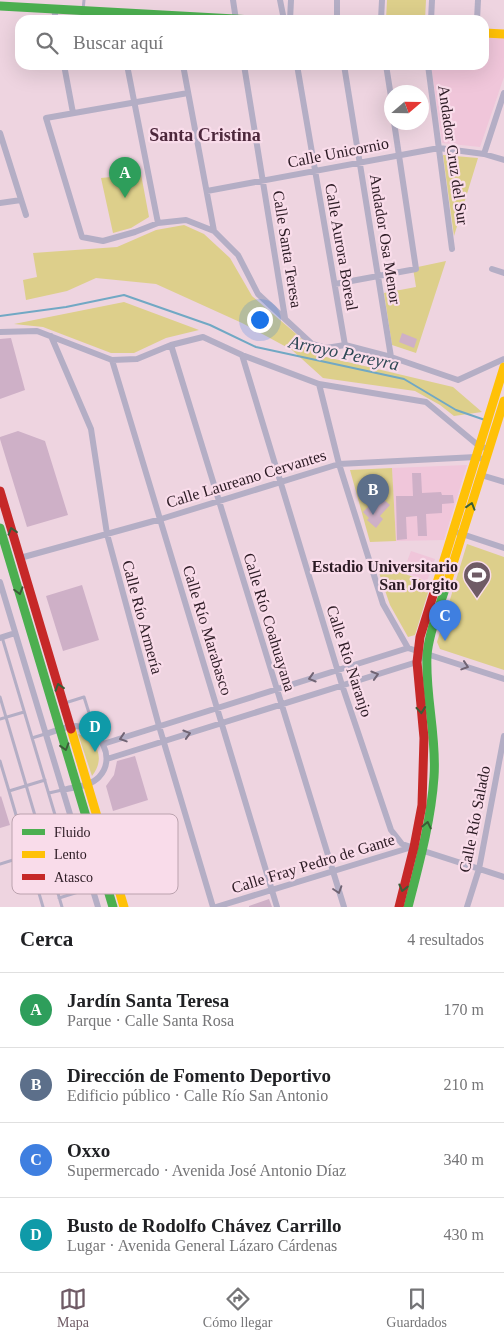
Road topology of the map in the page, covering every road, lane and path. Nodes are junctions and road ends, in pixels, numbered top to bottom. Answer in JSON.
{"nodes":[{"id":1,"x":84,"y":0,"type":"edge"},
{"id":2,"x":233,"y":0,"type":"edge"},
{"id":3,"x":280,"y":0,"type":"edge"},
{"id":4,"x":291,"y":0,"type":"edge"},
{"id":5,"x":337,"y":0,"type":"edge"},
{"id":6,"x":382,"y":0,"type":"edge"},
{"id":7,"x":432,"y":0,"type":"edge"},
{"id":8,"x":478,"y":0,"type":"edge"},
{"id":9,"x":4,"y":4,"type":"edge"},
{"id":10,"x":54,"y":9,"type":"junction"},
{"id":11,"x":83,"y":10,"type":"junction"},
{"id":12,"x":55,"y":15,"type":"edge"},
{"id":13,"x":112,"y":15,"type":"edge"},
{"id":14,"x":235,"y":15,"type":"edge"},
{"id":15,"x":283,"y":15,"type":"edge"},
{"id":16,"x":290,"y":15,"type":"edge"},
{"id":17,"x":337,"y":15,"type":"edge"},
{"id":18,"x":381,"y":15,"type":"edge"},
{"id":19,"x":431,"y":15,"type":"edge"},
{"id":20,"x":477,"y":15,"type":"edge"},
{"id":21,"x":489,"y":33,"type":"edge"},
{"id":22,"x":504,"y":34,"type":"edge"},
{"id":23,"x":65,"y":70,"type":"edge"},
{"id":24,"x":128,"y":70,"type":"edge"},
{"id":25,"x":184,"y":70,"type":"edge"},
{"id":26,"x":245,"y":70,"type":"edge"},
{"id":27,"x":298,"y":70,"type":"edge"},
{"id":28,"x":345,"y":70,"type":"edge"},
{"id":29,"x":387,"y":70,"type":"edge"},
{"id":30,"x":429,"y":70,"type":"edge"},
{"id":31,"x":389,"y":85,"type":"edge"},
{"id":32,"x":188,"y":93,"type":"junction"},
{"id":33,"x":504,"y":93,"type":"edge"},
{"id":34,"x":135,"y":102,"type":"junction"},
{"id":35,"x":74,"y":113,"type":"junction"},
{"id":36,"x":395,"y":130,"type":"edge"},
{"id":37,"x":0,"y":134,"type":"edge"},
{"id":38,"x":439,"y":148,"type":"junction"},
{"id":39,"x":484,"y":154,"type":"junction"},
{"id":40,"x":399,"y":155,"type":"junction"},
{"id":41,"x":504,"y":160,"type":"edge"},
{"id":42,"x":360,"y":162,"type":"junction"},
{"id":43,"x":315,"y":170,"type":"junction"},
{"id":44,"x":263,"y":180,"type":"junction"},
{"id":45,"x":206,"y":191,"type":"junction"},
{"id":46,"x":21,"y":200,"type":"junction"},
{"id":47,"x":0,"y":204,"type":"edge"},
{"id":48,"x":26,"y":215,"type":"dead end"},
{"id":49,"x":158,"y":223,"type":"junction"},
{"id":50,"x":214,"y":231,"type":"junction"},
{"id":51,"x":452,"y":249,"type":"dead end"},
{"id":52,"x":492,"y":269,"type":"dead end"},
{"id":53,"x":504,"y":273,"type":"edge"},
{"id":54,"x":378,"y":276,"type":"junction"},
{"id":55,"x":335,"y":284,"type":"junction"},
{"id":56,"x":285,"y":318,"type":"junction"},
{"id":57,"x":0,"y":332,"type":"edge"},
{"id":58,"x":51,"y":336,"type":"junction"},
{"id":59,"x":171,"y":346,"type":"junction"},
{"id":60,"x":345,"y":346,"type":"junction"},
{"id":61,"x":242,"y":355,"type":"junction"},
{"id":62,"x":391,"y":357,"type":"junction"},
{"id":63,"x":504,"y":359,"type":"edge"},
{"id":64,"x":112,"y":360,"type":"junction"},
{"id":65,"x":504,"y":367,"type":"edge"},
{"id":66,"x":320,"y":384,"type":"junction"},
{"id":67,"x":504,"y":401,"type":"edge"},
{"id":68,"x":502,"y":412,"type":"edge"},
{"id":69,"x":480,"y":446,"type":"junction"},
{"id":70,"x":489,"y":449,"type":"junction"},
{"id":71,"x":476,"y":457,"type":"junction"},
{"id":72,"x":486,"y":460,"type":"junction"},
{"id":73,"x":338,"y":464,"type":"junction"},
{"id":74,"x":481,"y":475,"type":"junction"},
{"id":75,"x":504,"y":482,"type":"edge"},
{"id":76,"x":281,"y":483,"type":"junction"},
{"id":77,"x":0,"y":491,"type":"edge"},
{"id":78,"x":218,"y":501,"type":"junction"},
{"id":79,"x":161,"y":519,"type":"junction"},
{"id":80,"x":0,"y":528,"type":"edge"},
{"id":81,"x":457,"y":533,"type":"junction"},
{"id":82,"x":107,"y":534,"type":"junction"},
{"id":83,"x":504,"y":548,"type":"edge"},
{"id":84,"x":20,"y":558,"type":"junction"},
{"id":85,"x":0,"y":582,"type":"edge"},
{"id":86,"x":14,"y":633,"type":"junction"},
{"id":87,"x":1,"y":637,"type":"edge"},
{"id":88,"x":417,"y":650,"type":"junction"},
{"id":89,"x":417,"y":662,"type":"junction"},
{"id":90,"x":337,"y":670,"type":"junction"},
{"id":91,"x":504,"y":679,"type":"edge"},
{"id":92,"x":342,"y":685,"type":"junction"},
{"id":93,"x":276,"y":690,"type":"junction"},
{"id":94,"x":0,"y":697,"type":"edge"},
{"id":95,"x":64,"y":703,"type":"junction"},
{"id":96,"x":281,"y":705,"type":"junction"},
{"id":97,"x":217,"y":708,"type":"junction"},
{"id":98,"x":24,"y":712,"type":"junction"},
{"id":99,"x":6,"y":717,"type":"junction"},
{"id":100,"x":0,"y":719,"type":"edge"},
{"id":101,"x":221,"y":723,"type":"junction"},
{"id":102,"x":159,"y":726,"type":"junction"},
{"id":103,"x":71,"y":727,"type":"junction"},
{"id":104,"x":60,"y":730,"type":"junction"},
{"id":105,"x":46,"y":734,"type":"junction"},
{"id":106,"x":96,"y":735,"type":"junction"},
{"id":107,"x":504,"y":736,"type":"edge"},
{"id":108,"x":32,"y":738,"type":"junction"},
{"id":109,"x":163,"y":742,"type":"junction"},
{"id":110,"x":103,"y":744,"type":"junction"},
{"id":111,"x":107,"y":759,"type":"junction"},
{"id":112,"x":0,"y":761,"type":"edge"},
{"id":113,"x":45,"y":780,"type":"junction"},
{"id":114,"x":88,"y":784,"type":"junction"},
{"id":115,"x":26,"y":786,"type":"junction"},
{"id":116,"x":77,"y":786,"type":"junction"},
{"id":117,"x":63,"y":790,"type":"junction"},
{"id":118,"x":9,"y":791,"type":"junction"},
{"id":119,"x":49,"y":793,"type":"junction"},
{"id":120,"x":16,"y":814,"type":"edge"},
{"id":121,"x":34,"y":814,"type":"edge"},
{"id":122,"x":55,"y":814,"type":"edge"},
{"id":123,"x":70,"y":814,"type":"edge"},
{"id":124,"x":85,"y":814,"type":"edge"},
{"id":125,"x":97,"y":814,"type":"edge"},
{"id":126,"x":418,"y":848,"type":"junction"},
{"id":127,"x":479,"y":869,"type":"junction"},
{"id":128,"x":332,"y":872,"type":"junction"},
{"id":129,"x":504,"y":877,"type":"edge"},
{"id":130,"x":272,"y":890,"type":"junction"},
{"id":131,"x":39,"y":894,"type":"edge"},
{"id":132,"x":58,"y":894,"type":"edge"},
{"id":133,"x":72,"y":894,"type":"edge"},
{"id":134,"x":94,"y":894,"type":"edge"},
{"id":135,"x":109,"y":894,"type":"edge"},
{"id":136,"x":120,"y":894,"type":"edge"},
{"id":137,"x":59,"y":898,"type":"junction"},
{"id":138,"x":43,"y":907,"type":"edge"},
{"id":139,"x":62,"y":907,"type":"edge"},
{"id":140,"x":98,"y":907,"type":"edge"},
{"id":141,"x":113,"y":907,"type":"edge"},
{"id":142,"x":124,"y":907,"type":"edge"},
{"id":143,"x":215,"y":907,"type":"edge"},
{"id":144,"x":277,"y":907,"type":"edge"},
{"id":145,"x":344,"y":907,"type":"edge"},
{"id":146,"x":399,"y":907,"type":"edge"},
{"id":147,"x":408,"y":907,"type":"edge"},
{"id":148,"x":467,"y":907,"type":"edge"}],
"edges":[{"from":1,"to":11,"type":"lane"},
{"from":2,"to":14,"type":"street"},
{"from":3,"to":15,"type":"street"},
{"from":4,"to":16,"type":"street"},
{"from":5,"to":17,"type":"street"},
{"from":6,"to":18,"type":"street"},
{"from":7,"to":19,"type":"street"},
{"from":8,"to":20,"type":"street"},
{"from":9,"to":10,"type":"street"},
{"from":10,"to":11,"type":"street"},
{"from":10,"to":12,"type":"street"},
{"from":11,"to":13,"type":"street"},
{"from":21,"to":22,"type":"street"},
{"from":23,"to":35,"type":"street"},
{"from":24,"to":34,"type":"street"},
{"from":25,"to":32,"type":"street"},
{"from":26,"to":44,"type":"street","name":"Calle Santa Teresa"},
{"from":27,"to":43,"type":"street","name":"Calle Aurora Boreal"},
{"from":28,"to":42,"type":"street","name":"Andador Osa Menor"},
{"from":29,"to":31,"type":"street"},
{"from":30,"to":38,"type":"street","name":"Andador Cruz del Sur"},
{"from":32,"to":34,"type":"street"},
{"from":32,"to":45,"type":"street"},
{"from":33,"to":39,"type":"street"},
{"from":34,"to":35,"type":"street"},
{"from":34,"to":49,"type":"street"},
{"from":35,"to":49,"type":"street"},
{"from":36,"to":40,"type":"street"},
{"from":37,"to":46,"type":"street"},
{"from":38,"to":39,"type":"street","name":"Calle Unicornio"},
{"from":38,"to":40,"type":"street","name":"Calle Unicornio"},
{"from":38,"to":51,"type":"street","name":"Andador Cruz del Sur"},
{"from":39,"to":41,"type":"street","name":"Calle Unicornio"},
{"from":40,"to":42,"type":"street","name":"Calle Unicornio"},
{"from":40,"to":54,"type":"street"},
{"from":42,"to":43,"type":"street","name":"Calle Unicornio"},
{"from":42,"to":54,"type":"street","name":"Andador Osa Menor"},
{"from":43,"to":44,"type":"street","name":"Calle Unicornio"},
{"from":43,"to":55,"type":"street","name":"Calle Aurora Boreal"},
{"from":44,"to":45,"type":"street","name":"Calle Unicornio"},
{"from":44,"to":56,"type":"street","name":"Calle Santa Teresa"},
{"from":45,"to":50,"type":"street"},
{"from":46,"to":47,"type":"street"},
{"from":46,"to":48,"type":"street"},
{"from":49,"to":50,"type":"street"},
{"from":50,"to":56,"type":"street"},
{"from":52,"to":53,"type":"street"},
{"from":54,"to":55,"type":"street"},
{"from":54,"to":62,"type":"street","name":"Andador Osa Menor"},
{"from":55,"to":60,"type":"street","name":"Calle Aurora Boreal"},
{"from":56,"to":60,"type":"street"},
{"from":57,"to":58,"type":"street"},
{"from":58,"to":64,"type":"street"},
{"from":58,"to":82,"type":"street","name":"Calle Río Armería"},
{"from":59,"to":61,"type":"street"},
{"from":59,"to":64,"type":"street"},
{"from":59,"to":78,"type":"street","name":"Calle Río Coahuayana"},
{"from":60,"to":62,"type":"street"},
{"from":61,"to":66,"type":"street"},
{"from":61,"to":76,"type":"street","name":"Calle Río Naranjo"},
{"from":62,"to":63,"type":"street"},
{"from":64,"to":79,"type":"street","name":"Calle Río Marabasco"},
{"from":65,"to":69,"type":"street"},
{"from":66,"to":69,"type":"street"},
{"from":66,"to":73,"type":"street"},
{"from":67,"to":68,"type":"street"},
{"from":68,"to":70,"type":"street"},
{"from":69,"to":70,"type":"street"},
{"from":69,"to":71,"type":"street"},
{"from":70,"to":72,"type":"street"},
{"from":71,"to":72,"type":"street","name":"Calle Laureano Cervantes"},
{"from":71,"to":73,"type":"street","name":"Calle Laureano Cervantes"},
{"from":71,"to":81,"type":"street"},
{"from":72,"to":74,"type":"street"},
{"from":73,"to":76,"type":"street","name":"Calle Laureano Cervantes"},
{"from":73,"to":88,"type":"street"},
{"from":74,"to":75,"type":"street"},
{"from":81,"to":74,"type":"street","one_way":true},
{"from":76,"to":78,"type":"street","name":"Calle Laureano Cervantes"},
{"from":76,"to":90,"type":"street","name":"Calle Río Naranjo"},
{"from":84,"to":77,"type":"street","one_way":true},
{"from":78,"to":79,"type":"street","name":"Calle Laureano Cervantes"},
{"from":78,"to":93,"type":"street","name":"Calle Río Coahuayana"},
{"from":79,"to":82,"type":"street","name":"Calle Laureano Cervantes"},
{"from":79,"to":97,"type":"street","name":"Calle Río Marabasco"},
{"from":80,"to":104,"type":"street","one_way":true},
{"from":81,"to":83,"type":"street"},
{"from":81,"to":88,"type":"street"},
{"from":82,"to":84,"type":"street","name":"Calle Laureano Cervantes"},
{"from":82,"to":102,"type":"street","name":"Calle Río Armería"},
{"from":95,"to":84,"type":"street","one_way":true},
{"from":85,"to":86,"type":"street"},
{"from":86,"to":87,"type":"street"},
{"from":86,"to":105,"type":"street"},
{"from":87,"to":98,"type":"lane"},
{"from":88,"to":89,"type":"street"},
{"from":88,"to":90,"type":"street"},
{"from":88,"to":91,"type":"street","one_way":true},
{"from":126,"to":88,"type":"street","one_way":true},
{"from":92,"to":89,"type":"street","one_way":true},
{"from":89,"to":126,"type":"street","one_way":true},
{"from":90,"to":92,"type":"street","name":"Calle Río Naranjo"},
{"from":90,"to":93,"type":"street","one_way":true},
{"from":92,"to":96,"type":"street"},
{"from":92,"to":126,"type":"street","name":"Calle Río Naranjo"},
{"from":93,"to":96,"type":"street","name":"Calle Río Coahuayana"},
{"from":93,"to":97,"type":"street"},
{"from":94,"to":99,"type":"lane"},
{"from":95,"to":103,"type":"street"},
{"from":95,"to":106,"type":"lane"},
{"from":96,"to":101,"type":"street"},
{"from":96,"to":128,"type":"street","name":"Calle Río Coahuayana"},
{"from":97,"to":101,"type":"street","name":"Calle Río Marabasco"},
{"from":97,"to":102,"type":"street"},
{"from":98,"to":99,"type":"lane"},
{"from":98,"to":108,"type":"lane"},
{"from":99,"to":100,"type":"lane"},
{"from":99,"to":115,"type":"lane"},
{"from":109,"to":101,"type":"street","one_way":true},
{"from":101,"to":130,"type":"street","name":"Calle Río Marabasco"},
{"from":102,"to":109,"type":"street","name":"Calle Río Armería"},
{"from":102,"to":110,"type":"street","one_way":true},
{"from":103,"to":104,"type":"street"},
{"from":103,"to":106,"type":"street"},
{"from":103,"to":114,"type":"street"},
{"from":104,"to":105,"type":"street"},
{"from":104,"to":116,"type":"street","one_way":true},
{"from":105,"to":108,"type":"lane"},
{"from":105,"to":117,"type":"street"},
{"from":106,"to":110,"type":"street"},
{"from":107,"to":127,"type":"street","name":"Calle Río Salado"},
{"from":108,"to":113,"type":"lane"},
{"from":109,"to":111,"type":"street"},
{"from":109,"to":143,"type":"street","name":"Calle Río Armería"},
{"from":110,"to":111,"type":"street"},
{"from":111,"to":114,"type":"street"},
{"from":112,"to":118,"type":"lane"},
{"from":113,"to":115,"type":"lane"},
{"from":113,"to":119,"type":"lane"},
{"from":114,"to":116,"type":"street"},
{"from":114,"to":125,"type":"street"},
{"from":115,"to":118,"type":"lane"},
{"from":115,"to":121,"type":"lane"},
{"from":116,"to":117,"type":"street"},
{"from":116,"to":124,"type":"street"},
{"from":117,"to":119,"type":"lane"},
{"from":117,"to":123,"type":"street"},
{"from":118,"to":120,"type":"lane"},
{"from":119,"to":122,"type":"lane"},
{"from":126,"to":127,"type":"street"},
{"from":126,"to":128,"type":"street","name":"Calle Fray Pedro de Gante"},
{"from":126,"to":146,"type":"street","one_way":true},
{"from":126,"to":147,"type":"street"},
{"from":127,"to":129,"type":"street"},
{"from":127,"to":148,"type":"street","name":"Calle Río Salado"},
{"from":128,"to":130,"type":"street","name":"Calle Fray Pedro de Gante"},
{"from":128,"to":145,"type":"street","name":"Calle Río Coahuayana","one_way":true},
{"from":130,"to":143,"type":"street","name":"Calle Fray Pedro de Gante"},
{"from":130,"to":144,"type":"street","name":"Calle Río Marabasco"},
{"from":131,"to":138,"type":"lane"},
{"from":132,"to":137,"type":"lane"},
{"from":133,"to":137,"type":"lane"},
{"from":134,"to":140,"type":"street"},
{"from":135,"to":141,"type":"street"},
{"from":136,"to":142,"type":"street"},
{"from":137,"to":139,"type":"lane"}]}
